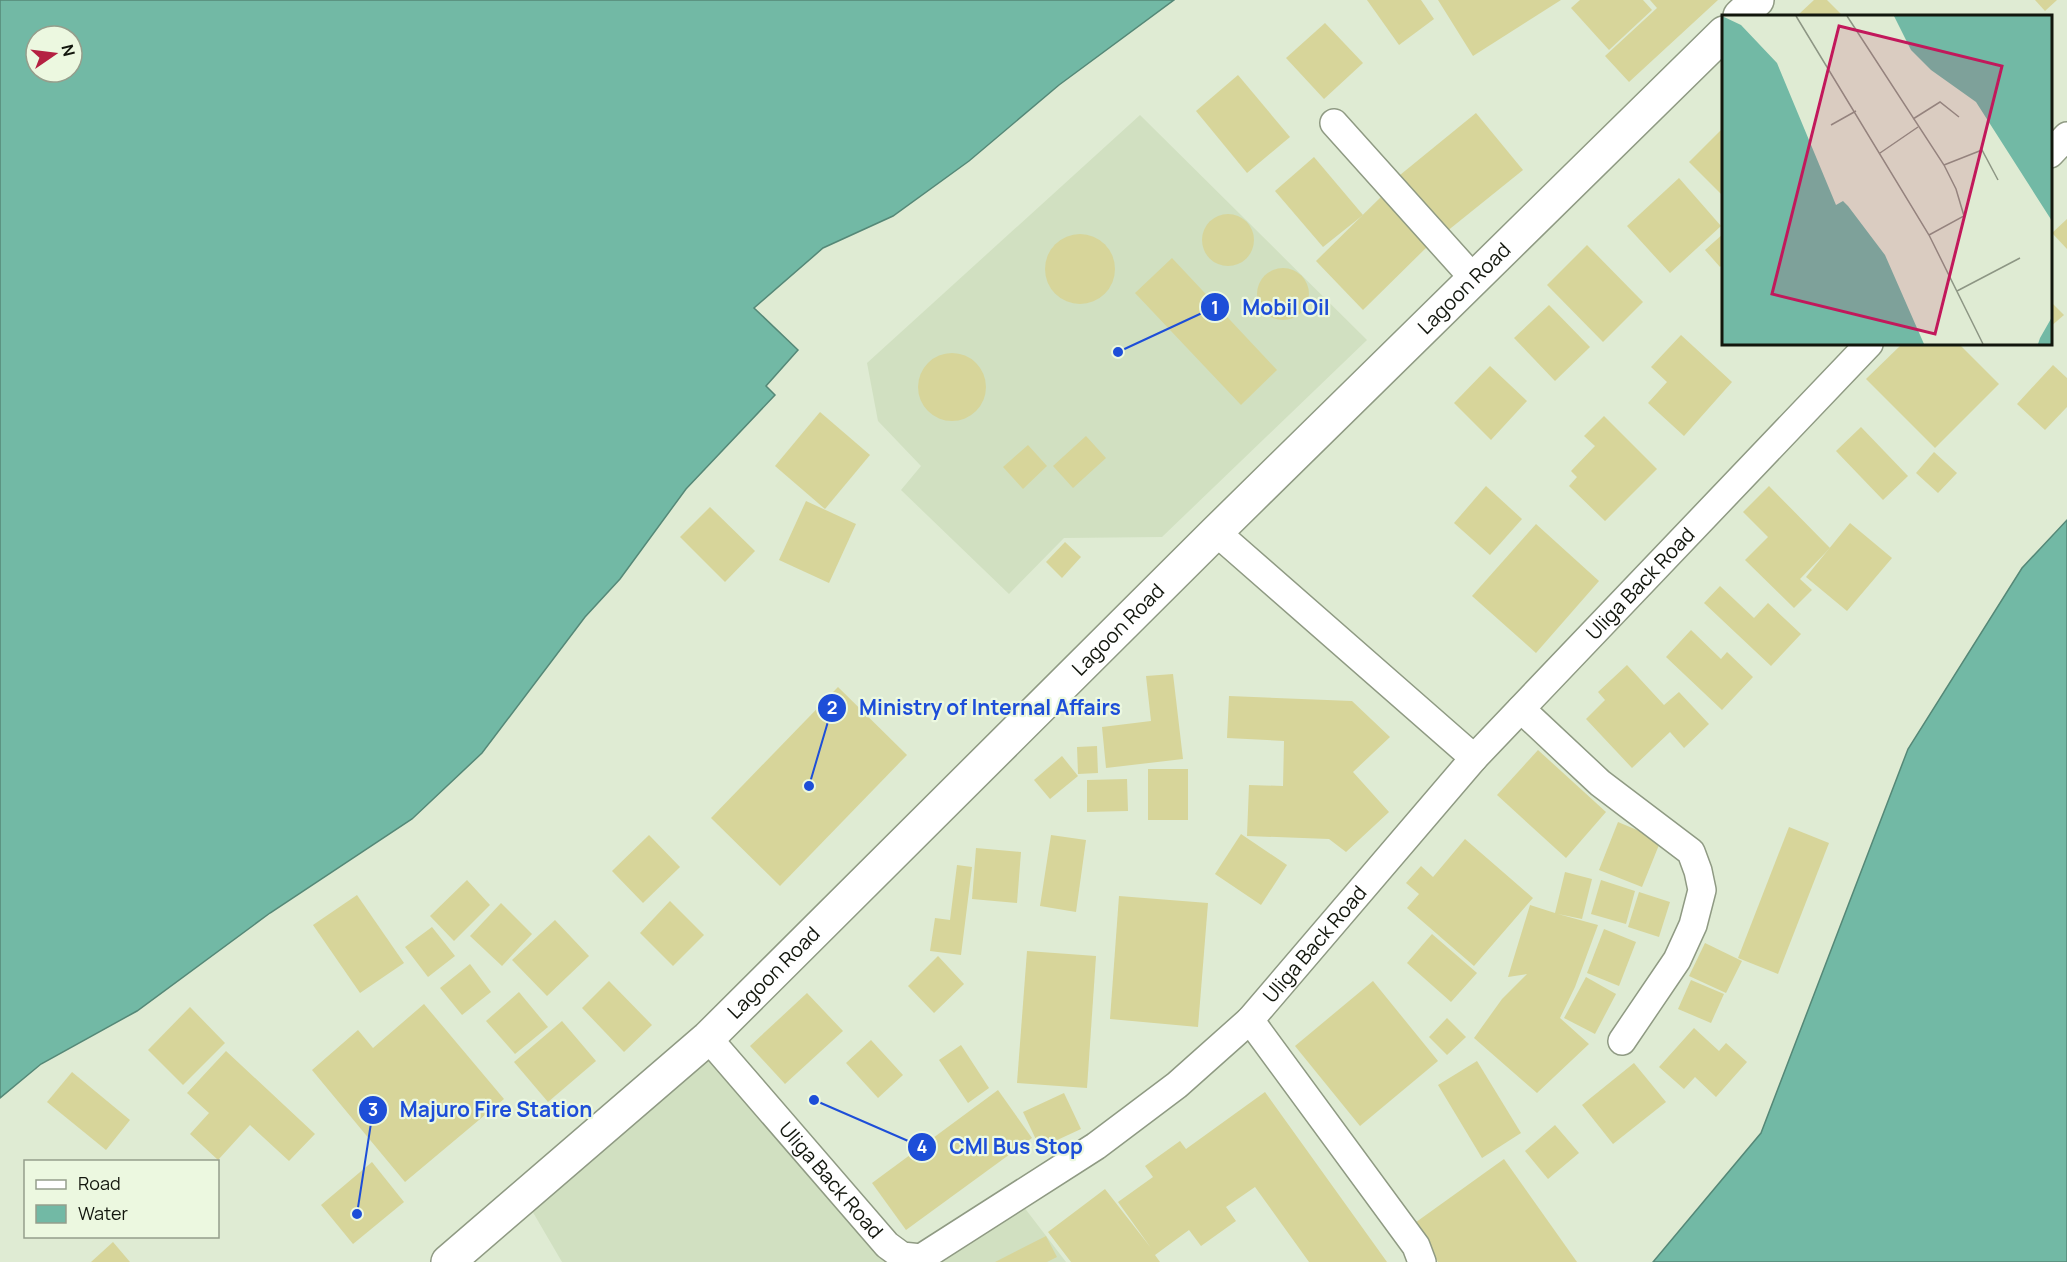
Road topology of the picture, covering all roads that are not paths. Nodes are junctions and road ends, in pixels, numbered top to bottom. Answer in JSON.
{"nodes":[{"id":1,"x":1757,"y":0,"type":"edge"},
{"id":2,"x":1741,"y":15,"type":"edge"},
{"id":3,"x":1722,"y":35,"type":"edge"},
{"id":4,"x":1334,"y":123,"type":"dead end"},
{"id":5,"x":2067,"y":136,"type":"edge"},
{"id":6,"x":2052,"y":151,"type":"edge"},
{"id":7,"x":1475,"y":280,"type":"junction"},
{"id":8,"x":1868,"y":345,"type":"edge"},
{"id":9,"x":1216,"y":532,"type":"junction"},
{"id":10,"x":1521,"y":709,"type":"junction"},
{"id":11,"x":1474,"y":758,"type":"junction"},
{"id":12,"x":1250,"y":1020,"type":"junction"},
{"id":13,"x":708,"y":1038,"type":"junction"},
{"id":14,"x":1622,"y":1041,"type":"dead end"},
{"id":15,"x":448,"y":1262,"type":"edge"},
{"id":16,"x":1422,"y":1262,"type":"edge"}],
"edges":[{"from":1,"to":2,"type":"main road"},
{"from":3,"to":7,"type":"main road","name":"Lagoon Road"},
{"from":4,"to":7,"type":"street"},
{"from":5,"to":6,"type":"street"},
{"from":7,"to":9,"type":"main road","name":"Lagoon Road"},
{"from":8,"to":10,"type":"street","name":"Uliga Back Road"},
{"from":9,"to":11,"type":"street"},
{"from":9,"to":13,"type":"main road","name":"Lagoon Road"},
{"from":10,"to":11,"type":"street","name":"Uliga Back Road"},
{"from":10,"to":14,"type":"street"},
{"from":11,"to":12,"type":"street","name":"Uliga Back Road"},
{"from":12,"to":13,"type":"street","name":"Uliga Back Road"},
{"from":12,"to":16,"type":"street"},
{"from":13,"to":15,"type":"main road","name":"Lagoon Road"}]}
